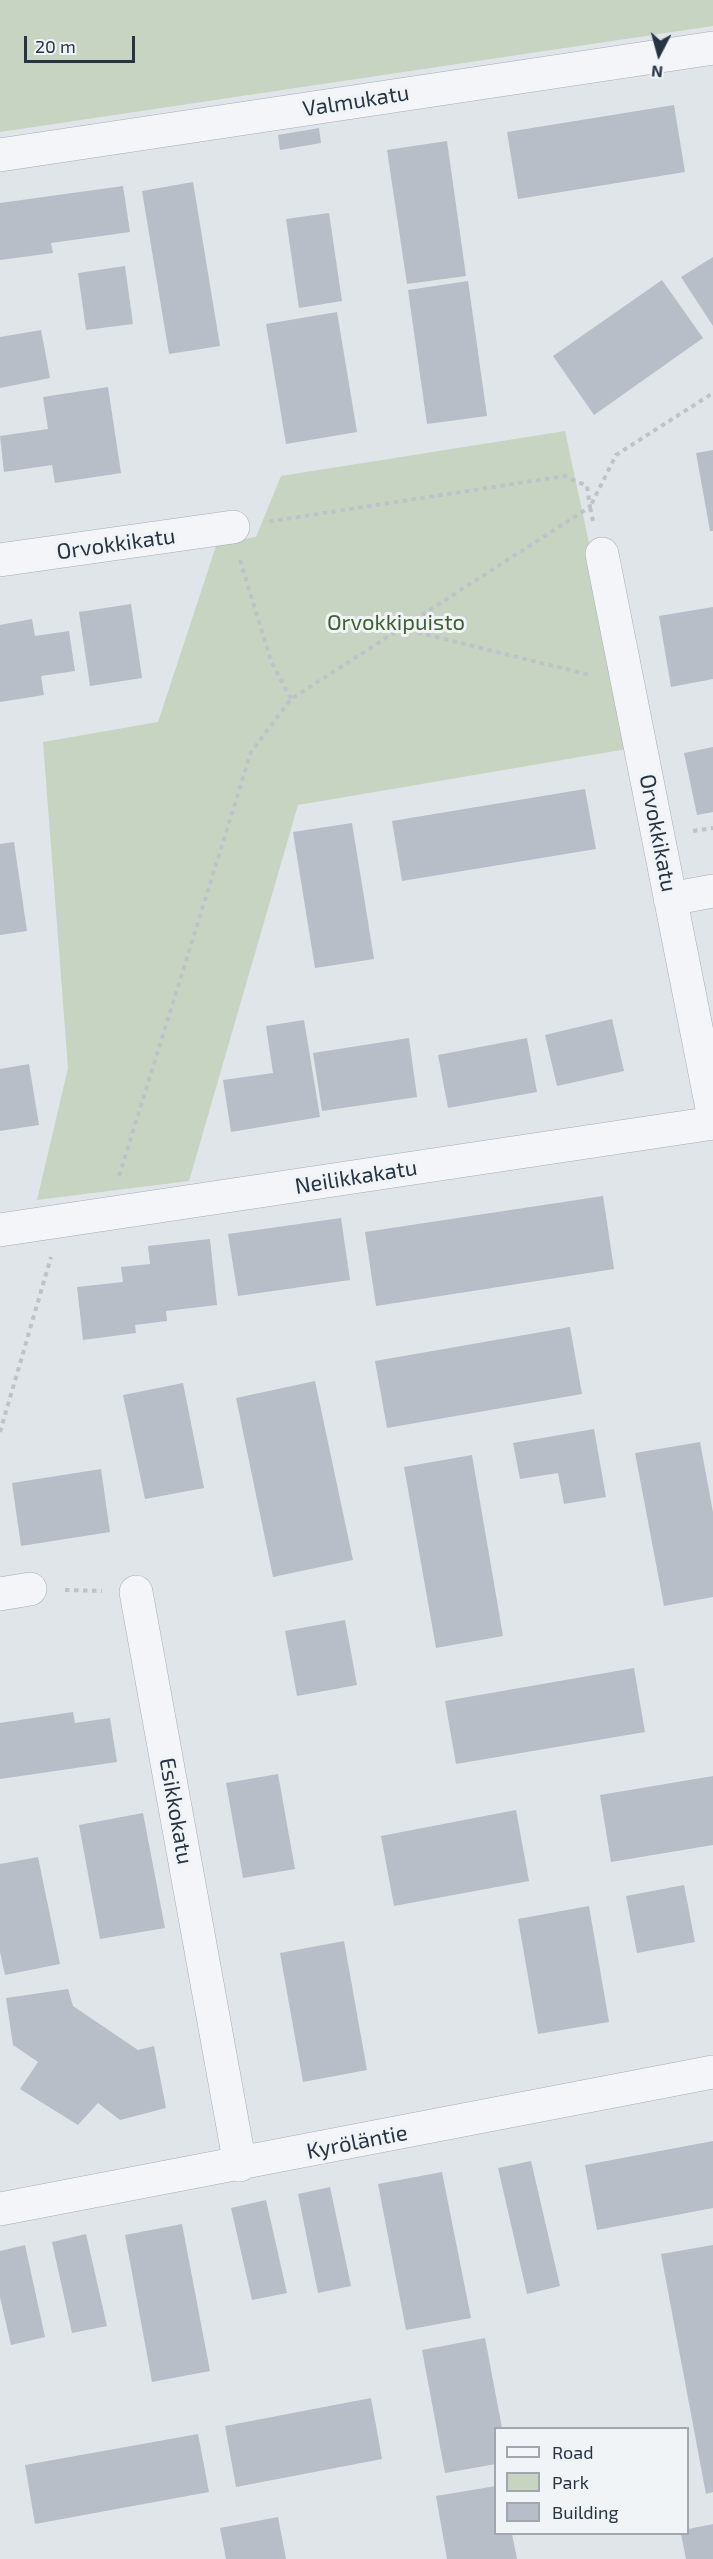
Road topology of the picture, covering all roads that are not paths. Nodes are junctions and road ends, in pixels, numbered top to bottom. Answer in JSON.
{"nodes":[{"id":1,"x":713,"y":48,"type":"edge"},
{"id":2,"x":0,"y":154,"type":"edge"},
{"id":3,"x":232,"y":528,"type":"road end"},
{"id":4,"x":602,"y":554,"type":"road end"},
{"id":5,"x":0,"y":560,"type":"edge"},
{"id":6,"x":713,"y":891,"type":"edge"},
{"id":7,"x":670,"y":899,"type":"junction"},
{"id":8,"x":713,"y":1113,"type":"edge"},
{"id":9,"x":713,"y":1123,"type":"edge"},
{"id":10,"x":0,"y":1230,"type":"edge"},
{"id":11,"x":136,"y":1592,"type":"road end"},
{"id":12,"x":713,"y":2072,"type":"edge"},
{"id":13,"x":240,"y":2165,"type":"junction"},
{"id":14,"x":0,"y":2209,"type":"edge"}],
"edges":[{"from":1,"to":2,"type":"street","name":"Valmukatu"},
{"from":3,"to":5,"type":"street","name":"Orvokkikatu"},
{"from":4,"to":7,"type":"street","name":"Orvokkikatu"},
{"from":6,"to":7,"type":"street"},
{"from":7,"to":8,"type":"street","name":"Orvokkikatu"},
{"from":9,"to":10,"type":"street","name":"Neilikkakatu"},
{"from":11,"to":13,"type":"street","name":"Esikkokatu"},
{"from":12,"to":13,"type":"street","name":"Kyröläntie"},
{"from":13,"to":14,"type":"street","name":"Kyröläntie"}]}
